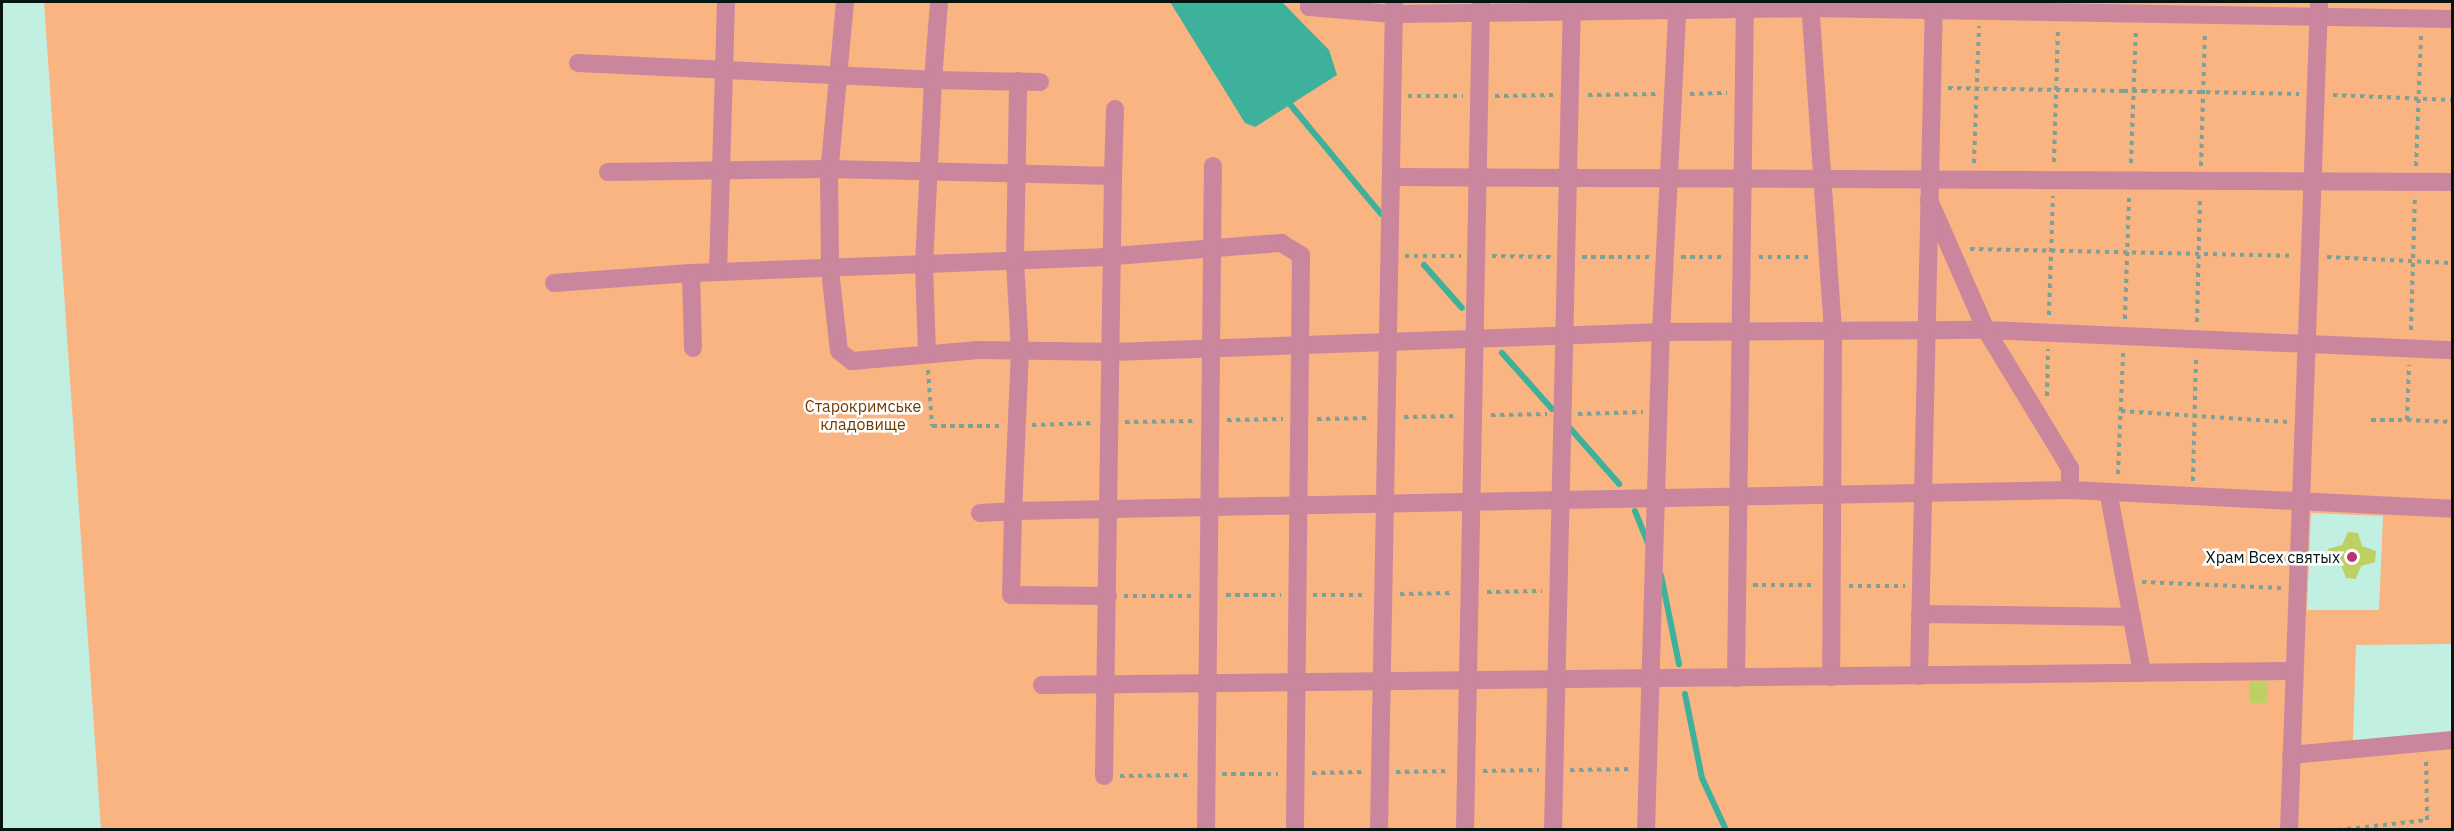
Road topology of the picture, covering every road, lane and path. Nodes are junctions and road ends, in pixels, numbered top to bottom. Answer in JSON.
{"nodes":[{"id":1,"x":726,"y":2,"type":"edge"},
{"id":2,"x":845,"y":2,"type":"edge"},
{"id":3,"x":939,"y":2,"type":"edge"},
{"id":4,"x":1309,"y":2,"type":"edge"},
{"id":5,"x":1744,"y":5,"type":"edge"},
{"id":6,"x":1810,"y":5,"type":"edge"},
{"id":7,"x":1678,"y":6,"type":"edge"},
{"id":8,"x":1934,"y":6,"type":"edge"},
{"id":9,"x":1481,"y":7,"type":"edge"},
{"id":10,"x":1572,"y":7,"type":"edge"},
{"id":11,"x":1394,"y":8,"type":"edge"},
{"id":12,"x":2319,"y":8,"type":"edge"},
{"id":13,"x":1980,"y":10,"type":"junction"},
{"id":14,"x":2059,"y":11,"type":"junction"},
{"id":15,"x":2136,"y":12,"type":"junction"},
{"id":16,"x":2205,"y":13,"type":"junction"},
{"id":17,"x":2421,"y":18,"type":"junction"},
{"id":18,"x":2452,"y":19,"type":"edge"},
{"id":19,"x":578,"y":63,"type":"dead end"},
{"id":20,"x":725,"y":69,"type":"junction"},
{"id":21,"x":838,"y":73,"type":"junction"},
{"id":22,"x":933,"y":80,"type":"junction"},
{"id":23,"x":1018,"y":81,"type":"junction"},
{"id":24,"x":1040,"y":82,"type":"dead end"},
{"id":25,"x":1932,"y":88,"type":"junction"},
{"id":26,"x":1977,"y":88,"type":"junction"},
{"id":27,"x":2056,"y":90,"type":"junction"},
{"id":28,"x":2203,"y":92,"type":"junction"},
{"id":29,"x":2315,"y":94,"type":"junction"},
{"id":30,"x":2418,"y":99,"type":"junction"},
{"id":31,"x":2452,"y":100,"type":"edge"},
{"id":32,"x":1115,"y":109,"type":"dead end"},
{"id":33,"x":1213,"y":166,"type":"dead end"},
{"id":34,"x":718,"y":169,"type":"junction"},
{"id":35,"x":830,"y":169,"type":"junction"},
{"id":36,"x":608,"y":172,"type":"dead end"},
{"id":37,"x":928,"y":172,"type":"junction"},
{"id":38,"x":1015,"y":172,"type":"junction"},
{"id":39,"x":1113,"y":176,"type":"junction"},
{"id":40,"x":1391,"y":177,"type":"junction"},
{"id":41,"x":1478,"y":177,"type":"junction"},
{"id":42,"x":1569,"y":177,"type":"junction"},
{"id":43,"x":1669,"y":177,"type":"junction"},
{"id":44,"x":1741,"y":177,"type":"junction"},
{"id":45,"x":1822,"y":177,"type":"junction"},
{"id":46,"x":1930,"y":177,"type":"junction"},
{"id":47,"x":1974,"y":177,"type":"junction"},
{"id":48,"x":2054,"y":177,"type":"junction"},
{"id":49,"x":2130,"y":177,"type":"junction"},
{"id":50,"x":2201,"y":177,"type":"junction"},
{"id":51,"x":2312,"y":177,"type":"junction"},
{"id":52,"x":2416,"y":180,"type":"junction"},
{"id":53,"x":2452,"y":182,"type":"edge"},
{"id":54,"x":1929,"y":200,"type":"junction"},
{"id":55,"x":1215,"y":247,"type":"junction"},
{"id":56,"x":1950,"y":249,"type":"junction"},
{"id":57,"x":2051,"y":251,"type":"junction"},
{"id":58,"x":2127,"y":252,"type":"junction"},
{"id":59,"x":2199,"y":254,"type":"junction"},
{"id":60,"x":1111,"y":256,"type":"junction"},
{"id":61,"x":1389,"y":256,"type":"junction"},
{"id":62,"x":1476,"y":256,"type":"junction"},
{"id":63,"x":2309,"y":256,"type":"junction"},
{"id":64,"x":1567,"y":257,"type":"junction"},
{"id":65,"x":1665,"y":257,"type":"junction"},
{"id":66,"x":1740,"y":257,"type":"junction"},
{"id":67,"x":1827,"y":257,"type":"junction"},
{"id":68,"x":1015,"y":261,"type":"junction"},
{"id":69,"x":2413,"y":261,"type":"junction"},
{"id":70,"x":2452,"y":263,"type":"edge"},
{"id":71,"x":924,"y":265,"type":"junction"},
{"id":72,"x":830,"y":270,"type":"junction"},
{"id":73,"x":718,"y":272,"type":"junction"},
{"id":74,"x":691,"y":273,"type":"junction"},
{"id":75,"x":554,"y":283,"type":"dead end"},
{"id":76,"x":1926,"y":330,"type":"junction"},
{"id":77,"x":1986,"y":330,"type":"junction"},
{"id":78,"x":1740,"y":331,"type":"junction"},
{"id":79,"x":1833,"y":331,"type":"junction"},
{"id":80,"x":1661,"y":332,"type":"junction"},
{"id":81,"x":2049,"y":333,"type":"junction"},
{"id":82,"x":1565,"y":335,"type":"junction"},
{"id":83,"x":2124,"y":336,"type":"junction"},
{"id":84,"x":1475,"y":339,"type":"junction"},
{"id":85,"x":2197,"y":339,"type":"junction"},
{"id":86,"x":1388,"y":344,"type":"junction"},
{"id":87,"x":2306,"y":344,"type":"junction"},
{"id":88,"x":1300,"y":345,"type":"junction"},
{"id":89,"x":693,"y":348,"type":"dead end"},
{"id":90,"x":1213,"y":348,"type":"junction"},
{"id":91,"x":2410,"y":348,"type":"junction"},
{"id":92,"x":2452,"y":350,"type":"edge"},
{"id":93,"x":1020,"y":351,"type":"junction"},
{"id":94,"x":1114,"y":352,"type":"junction"},
{"id":95,"x":927,"y":354,"type":"junction"},
{"id":96,"x":2121,"y":411,"type":"junction"},
{"id":97,"x":1658,"y":412,"type":"junction"},
{"id":98,"x":1563,"y":414,"type":"junction"},
{"id":99,"x":2195,"y":414,"type":"junction"},
{"id":100,"x":1473,"y":416,"type":"junction"},
{"id":101,"x":1387,"y":417,"type":"junction"},
{"id":102,"x":1299,"y":419,"type":"junction"},
{"id":103,"x":2371,"y":420,"type":"dead end"},
{"id":104,"x":2408,"y":420,"type":"junction"},
{"id":105,"x":1212,"y":421,"type":"junction"},
{"id":106,"x":2452,"y":422,"type":"edge"},
{"id":107,"x":1112,"y":423,"type":"junction"},
{"id":108,"x":2303,"y":423,"type":"junction"},
{"id":109,"x":1016,"y":426,"type":"junction"},
{"id":110,"x":2046,"y":427,"type":"junction"},
{"id":111,"x":2070,"y":490,"type":"junction"},
{"id":112,"x":1738,"y":494,"type":"junction"},
{"id":113,"x":1832,"y":495,"type":"junction"},
{"id":114,"x":1923,"y":495,"type":"junction"},
{"id":115,"x":1656,"y":496,"type":"junction"},
{"id":116,"x":2113,"y":496,"type":"junction"},
{"id":117,"x":1561,"y":499,"type":"junction"},
{"id":118,"x":2193,"y":499,"type":"junction"},
{"id":119,"x":1472,"y":502,"type":"junction"},
{"id":120,"x":1385,"y":504,"type":"junction"},
{"id":121,"x":2300,"y":504,"type":"junction"},
{"id":122,"x":1297,"y":506,"type":"junction"},
{"id":123,"x":1211,"y":508,"type":"junction"},
{"id":124,"x":2452,"y":509,"type":"edge"},
{"id":125,"x":1110,"y":510,"type":"junction"},
{"id":126,"x":1012,"y":511,"type":"junction"},
{"id":127,"x":981,"y":513,"type":"dead end"},
{"id":128,"x":2129,"y":582,"type":"junction"},
{"id":129,"x":2297,"y":588,"type":"junction"},
{"id":130,"x":1559,"y":590,"type":"junction"},
{"id":131,"x":1470,"y":592,"type":"junction"},
{"id":132,"x":1383,"y":594,"type":"junction"},
{"id":133,"x":1295,"y":595,"type":"junction"},
{"id":134,"x":1108,"y":596,"type":"junction"},
{"id":135,"x":1209,"y":596,"type":"junction"},
{"id":136,"x":1920,"y":614,"type":"junction"},
{"id":137,"x":2132,"y":617,"type":"junction"},
{"id":138,"x":2294,"y":671,"type":"junction"},
{"id":139,"x":2142,"y":673,"type":"junction"},
{"id":140,"x":1919,"y":676,"type":"junction"},
{"id":141,"x":1831,"y":677,"type":"junction"},
{"id":142,"x":1736,"y":678,"type":"junction"},
{"id":143,"x":1651,"y":679,"type":"junction"},
{"id":144,"x":1557,"y":680,"type":"junction"},
{"id":145,"x":1468,"y":681,"type":"junction"},
{"id":146,"x":1382,"y":682,"type":"junction"},
{"id":147,"x":1293,"y":683,"type":"junction"},
{"id":148,"x":1208,"y":685,"type":"junction"},
{"id":149,"x":1042,"y":686,"type":"dead end"},
{"id":150,"x":1106,"y":686,"type":"junction"},
{"id":151,"x":2452,"y":740,"type":"edge"},
{"id":152,"x":2425,"y":742,"type":"junction"},
{"id":153,"x":2291,"y":755,"type":"junction"},
{"id":154,"x":1104,"y":776,"type":"dead end"},
{"id":155,"x":2340,"y":829,"type":"edge"},
{"id":156,"x":1206,"y":830,"type":"edge"},
{"id":157,"x":1295,"y":830,"type":"edge"},
{"id":158,"x":1379,"y":830,"type":"edge"},
{"id":159,"x":1466,"y":830,"type":"edge"},
{"id":160,"x":1553,"y":830,"type":"edge"},
{"id":161,"x":1646,"y":830,"type":"edge"},
{"id":162,"x":2289,"y":830,"type":"edge"}],
"edges":[{"from":1,"to":20,"type":"street"},
{"from":2,"to":21,"type":"street"},
{"from":3,"to":22,"type":"street"},
{"from":4,"to":11,"type":"street"},
{"from":5,"to":6,"type":"street"},
{"from":5,"to":7,"type":"street"},
{"from":5,"to":44,"type":"street"},
{"from":6,"to":8,"type":"street"},
{"from":6,"to":45,"type":"street"},
{"from":7,"to":10,"type":"street"},
{"from":7,"to":43,"type":"street"},
{"from":8,"to":13,"type":"street"},
{"from":8,"to":25,"type":"street"},
{"from":9,"to":10,"type":"street"},
{"from":9,"to":11,"type":"street"},
{"from":9,"to":41,"type":"street"},
{"from":10,"to":42,"type":"street"},
{"from":11,"to":40,"type":"street"},
{"from":12,"to":16,"type":"street"},
{"from":12,"to":17,"type":"street"},
{"from":12,"to":29,"type":"street"},
{"from":13,"to":14,"type":"street"},
{"from":13,"to":26,"type":"path"},
{"from":14,"to":15,"type":"street"},
{"from":14,"to":27,"type":"path"},
{"from":15,"to":16,"type":"street"},
{"from":15,"to":49,"type":"path"},
{"from":16,"to":28,"type":"path"},
{"from":17,"to":18,"type":"street"},
{"from":17,"to":30,"type":"path"},
{"from":19,"to":20,"type":"street"},
{"from":20,"to":21,"type":"street"},
{"from":20,"to":34,"type":"street"},
{"from":21,"to":22,"type":"street"},
{"from":21,"to":35,"type":"street"},
{"from":22,"to":23,"type":"street"},
{"from":22,"to":37,"type":"street"},
{"from":23,"to":24,"type":"street"},
{"from":23,"to":38,"type":"street"},
{"from":25,"to":26,"type":"path"},
{"from":25,"to":46,"type":"street"},
{"from":26,"to":27,"type":"path"},
{"from":26,"to":47,"type":"path"},
{"from":27,"to":28,"type":"path","bridge":true},
{"from":27,"to":48,"type":"path"},
{"from":28,"to":29,"type":"path"},
{"from":28,"to":50,"type":"path"},
{"from":29,"to":30,"type":"path"},
{"from":29,"to":51,"type":"street"},
{"from":30,"to":31,"type":"path"},
{"from":30,"to":52,"type":"path"},
{"from":32,"to":39,"type":"street"},
{"from":33,"to":55,"type":"street"},
{"from":34,"to":35,"type":"street"},
{"from":34,"to":36,"type":"street"},
{"from":34,"to":73,"type":"street"},
{"from":35,"to":37,"type":"street"},
{"from":35,"to":72,"type":"street"},
{"from":37,"to":38,"type":"street"},
{"from":37,"to":71,"type":"street"},
{"from":38,"to":39,"type":"street"},
{"from":38,"to":68,"type":"street"},
{"from":39,"to":60,"type":"street"},
{"from":40,"to":41,"type":"street"},
{"from":40,"to":61,"type":"street"},
{"from":41,"to":42,"type":"street"},
{"from":41,"to":62,"type":"street"},
{"from":42,"to":43,"type":"street"},
{"from":42,"to":64,"type":"street"},
{"from":43,"to":44,"type":"street"},
{"from":43,"to":65,"type":"street"},
{"from":44,"to":45,"type":"street"},
{"from":44,"to":66,"type":"street"},
{"from":45,"to":46,"type":"street"},
{"from":45,"to":67,"type":"street"},
{"from":46,"to":47,"type":"street"},
{"from":46,"to":54,"type":"street"},
{"from":47,"to":48,"type":"street"},
{"from":48,"to":49,"type":"street"},
{"from":48,"to":57,"type":"path"},
{"from":49,"to":50,"type":"street"},
{"from":49,"to":58,"type":"path"},
{"from":50,"to":51,"type":"street"},
{"from":50,"to":59,"type":"path"},
{"from":51,"to":52,"type":"street"},
{"from":51,"to":63,"type":"street"},
{"from":52,"to":53,"type":"street"},
{"from":52,"to":69,"type":"path"},
{"from":54,"to":56,"type":"street"},
{"from":54,"to":76,"type":"street"},
{"from":55,"to":60,"type":"street"},
{"from":55,"to":88,"type":"street"},
{"from":55,"to":90,"type":"street"},
{"from":56,"to":57,"type":"path"},
{"from":56,"to":77,"type":"street"},
{"from":57,"to":58,"type":"path"},
{"from":57,"to":81,"type":"path"},
{"from":58,"to":59,"type":"path"},
{"from":58,"to":83,"type":"path"},
{"from":59,"to":63,"type":"path"},
{"from":59,"to":85,"type":"path"},
{"from":60,"to":68,"type":"street"},
{"from":60,"to":94,"type":"street"},
{"from":61,"to":62,"type":"path"},
{"from":61,"to":86,"type":"street"},
{"from":62,"to":64,"type":"path"},
{"from":62,"to":84,"type":"street"},
{"from":63,"to":69,"type":"path"},
{"from":63,"to":87,"type":"street"},
{"from":64,"to":65,"type":"path"},
{"from":64,"to":82,"type":"street"},
{"from":65,"to":66,"type":"path"},
{"from":65,"to":80,"type":"street"},
{"from":66,"to":67,"type":"path"},
{"from":66,"to":78,"type":"street"},
{"from":67,"to":79,"type":"street"},
{"from":68,"to":71,"type":"street"},
{"from":68,"to":93,"type":"street"},
{"from":69,"to":70,"type":"path"},
{"from":69,"to":91,"type":"path"},
{"from":71,"to":72,"type":"street"},
{"from":71,"to":95,"type":"street"},
{"from":72,"to":73,"type":"street"},
{"from":72,"to":95,"type":"street"},
{"from":73,"to":74,"type":"street"},
{"from":74,"to":75,"type":"street"},
{"from":74,"to":89,"type":"street"},
{"from":76,"to":77,"type":"street"},
{"from":76,"to":79,"type":"street"},
{"from":76,"to":114,"type":"street"},
{"from":77,"to":81,"type":"street"},
{"from":77,"to":110,"type":"street"},
{"from":78,"to":79,"type":"street"},
{"from":78,"to":80,"type":"street"},
{"from":78,"to":112,"type":"street"},
{"from":79,"to":113,"type":"street"},
{"from":80,"to":82,"type":"street"},
{"from":80,"to":97,"type":"street"},
{"from":81,"to":83,"type":"street"},
{"from":81,"to":110,"type":"path"},
{"from":82,"to":84,"type":"street"},
{"from":82,"to":98,"type":"street"},
{"from":83,"to":85,"type":"street"},
{"from":83,"to":96,"type":"path"},
{"from":84,"to":86,"type":"street"},
{"from":84,"to":100,"type":"street"},
{"from":85,"to":87,"type":"street"},
{"from":85,"to":99,"type":"path"},
{"from":86,"to":88,"type":"street"},
{"from":86,"to":101,"type":"street"},
{"from":87,"to":91,"type":"street"},
{"from":87,"to":108,"type":"street"},
{"from":88,"to":90,"type":"street"},
{"from":88,"to":102,"type":"street"},
{"from":90,"to":94,"type":"street"},
{"from":90,"to":105,"type":"street"},
{"from":91,"to":92,"type":"street"},
{"from":91,"to":104,"type":"path"},
{"from":93,"to":94,"type":"street"},
{"from":93,"to":95,"type":"street"},
{"from":93,"to":109,"type":"street"},
{"from":94,"to":107,"type":"street"},
{"from":95,"to":109,"type":"path"},
{"from":96,"to":99,"type":"path"},
{"from":96,"to":116,"type":"path"},
{"from":97,"to":98,"type":"path"},
{"from":97,"to":115,"type":"street"},
{"from":98,"to":100,"type":"path"},
{"from":98,"to":117,"type":"street"},
{"from":99,"to":108,"type":"path"},
{"from":99,"to":118,"type":"path"},
{"from":100,"to":101,"type":"path"},
{"from":100,"to":119,"type":"street"},
{"from":101,"to":102,"type":"path"},
{"from":101,"to":120,"type":"street"},
{"from":102,"to":105,"type":"path"},
{"from":102,"to":122,"type":"street"},
{"from":103,"to":104,"type":"path"},
{"from":104,"to":106,"type":"path"},
{"from":105,"to":107,"type":"path"},
{"from":105,"to":123,"type":"street"},
{"from":107,"to":109,"type":"path"},
{"from":107,"to":125,"type":"street"},
{"from":108,"to":121,"type":"street"},
{"from":109,"to":126,"type":"street"},
{"from":110,"to":111,"type":"street"},
{"from":111,"to":114,"type":"street"},
{"from":111,"to":116,"type":"street"},
{"from":112,"to":113,"type":"street"},
{"from":112,"to":115,"type":"street"},
{"from":112,"to":142,"type":"street"},
{"from":113,"to":114,"type":"street"},
{"from":113,"to":141,"type":"street"},
{"from":114,"to":136,"type":"street"},
{"from":115,"to":117,"type":"street"},
{"from":115,"to":143,"type":"street"},
{"from":116,"to":118,"type":"street"},
{"from":116,"to":128,"type":"street"},
{"from":117,"to":119,"type":"street"},
{"from":117,"to":130,"type":"street"},
{"from":118,"to":121,"type":"street"},
{"from":119,"to":120,"type":"street"},
{"from":119,"to":131,"type":"street"},
{"from":120,"to":122,"type":"street"},
{"from":120,"to":132,"type":"street"},
{"from":121,"to":124,"type":"street"},
{"from":121,"to":129,"type":"street"},
{"from":122,"to":123,"type":"street"},
{"from":122,"to":133,"type":"street"},
{"from":123,"to":125,"type":"street"},
{"from":123,"to":135,"type":"street"},
{"from":125,"to":126,"type":"street"},
{"from":125,"to":134,"type":"street"},
{"from":126,"to":127,"type":"street"},
{"from":126,"to":134,"type":"street"},
{"from":128,"to":129,"type":"path"},
{"from":128,"to":137,"type":"street"},
{"from":129,"to":138,"type":"street"},
{"from":130,"to":131,"type":"path"},
{"from":130,"to":144,"type":"street"},
{"from":131,"to":132,"type":"path"},
{"from":131,"to":145,"type":"street"},
{"from":132,"to":133,"type":"path"},
{"from":132,"to":146,"type":"street"},
{"from":133,"to":135,"type":"path"},
{"from":133,"to":147,"type":"street"},
{"from":134,"to":135,"type":"path"},
{"from":134,"to":150,"type":"street"},
{"from":135,"to":148,"type":"street"},
{"from":136,"to":137,"type":"street"},
{"from":136,"to":140,"type":"street"},
{"from":137,"to":139,"type":"street"},
{"from":138,"to":139,"type":"street"},
{"from":138,"to":153,"type":"street"},
{"from":139,"to":140,"type":"street"},
{"from":140,"to":141,"type":"street"},
{"from":141,"to":142,"type":"street"},
{"from":142,"to":143,"type":"street"},
{"from":143,"to":144,"type":"street"},
{"from":143,"to":161,"type":"street"},
{"from":144,"to":145,"type":"street"},
{"from":144,"to":160,"type":"street"},
{"from":145,"to":146,"type":"street"},
{"from":145,"to":159,"type":"street"},
{"from":146,"to":147,"type":"street"},
{"from":146,"to":158,"type":"street"},
{"from":147,"to":148,"type":"street"},
{"from":147,"to":157,"type":"street"},
{"from":148,"to":150,"type":"street"},
{"from":148,"to":156,"type":"street"},
{"from":149,"to":150,"type":"street"},
{"from":150,"to":154,"type":"street"},
{"from":151,"to":152,"type":"street"},
{"from":152,"to":153,"type":"street"},
{"from":152,"to":155,"type":"path"},
{"from":153,"to":162,"type":"street"}]}
